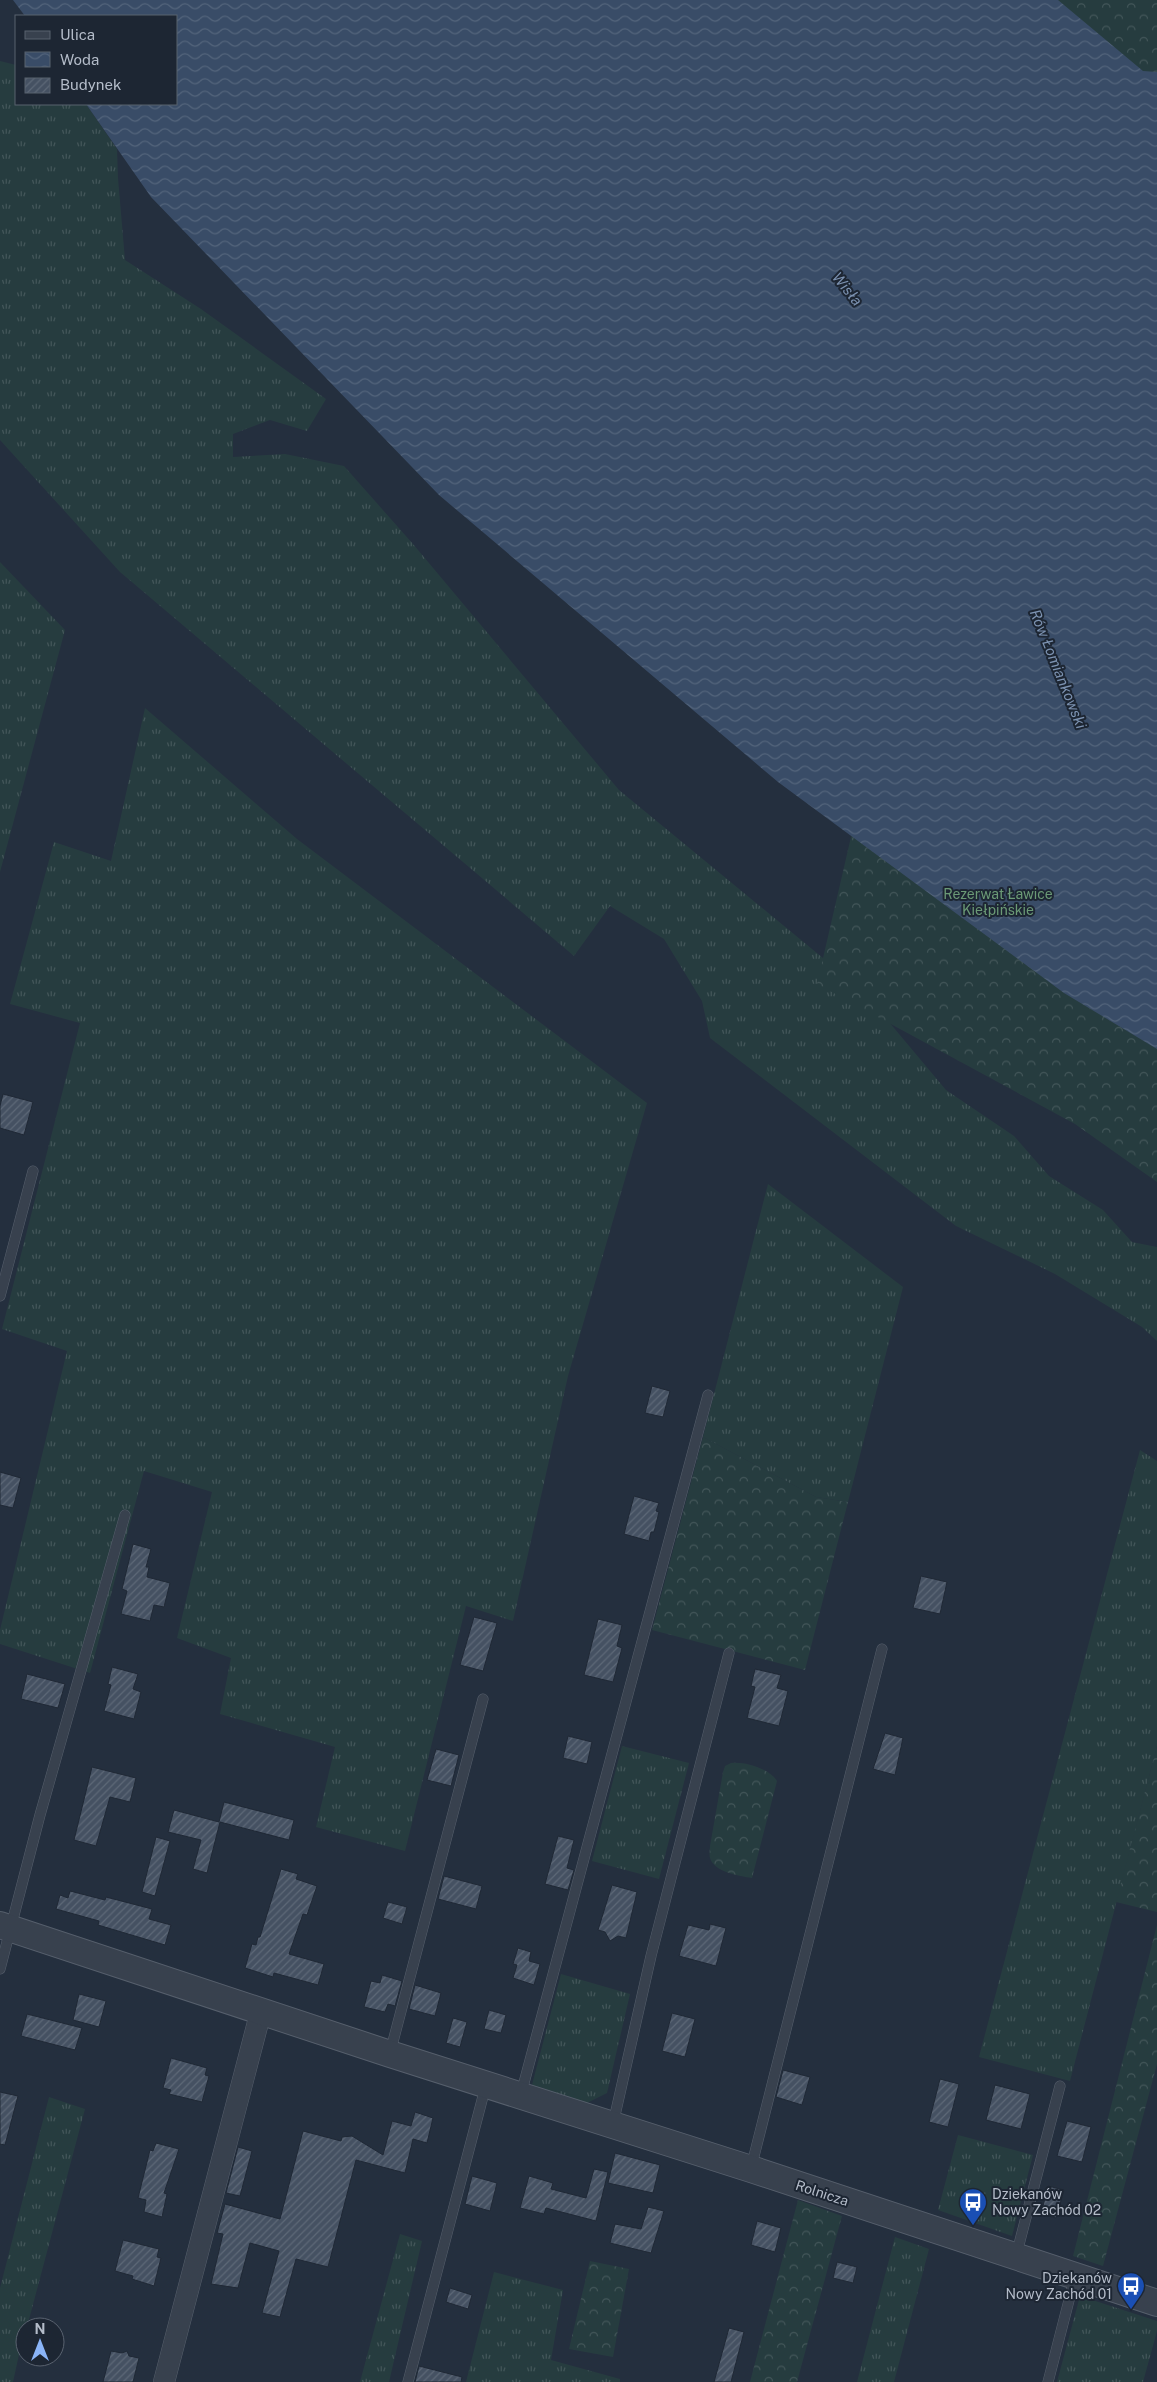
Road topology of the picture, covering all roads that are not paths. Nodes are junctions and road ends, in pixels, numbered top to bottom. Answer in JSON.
{"nodes":[{"id":1,"x":33,"y":1171,"type":"dead end"},
{"id":2,"x":0,"y":1296,"type":"edge"},
{"id":3,"x":708,"y":1395,"type":"dead end"},
{"id":4,"x":125,"y":1515,"type":"dead end"},
{"id":5,"x":882,"y":1649,"type":"dead end"},
{"id":6,"x":729,"y":1653,"type":"dead end"},
{"id":7,"x":483,"y":1698,"type":"dead end"},
{"id":8,"x":6,"y":1927,"type":"edge"},
{"id":9,"x":0,"y":1970,"type":"edge"},
{"id":10,"x":261,"y":2011,"type":"junction"},
{"id":11,"x":390,"y":2054,"type":"junction"},
{"id":12,"x":486,"y":2084,"type":"junction"},
{"id":13,"x":1060,"y":2086,"type":"dead end"},
{"id":14,"x":520,"y":2095,"type":"junction"},
{"id":15,"x":613,"y":2125,"type":"junction"},
{"id":16,"x":751,"y":2169,"type":"junction"},
{"id":17,"x":1016,"y":2257,"type":"junction"},
{"id":18,"x":1076,"y":2276,"type":"junction"},
{"id":19,"x":1157,"y":2303,"type":"edge"},
{"id":20,"x":164,"y":2382,"type":"edge"},
{"id":21,"x":408,"y":2382,"type":"edge"},
{"id":22,"x":1048,"y":2382,"type":"edge"}],
"edges":[{"from":1,"to":2,"type":"lane"},
{"from":3,"to":14,"type":"lane"},
{"from":4,"to":8,"type":"lane"},
{"from":5,"to":16,"type":"lane"},
{"from":6,"to":15,"type":"lane"},
{"from":7,"to":11,"type":"lane"},
{"from":8,"to":9,"type":"lane"},
{"from":8,"to":10,"type":"street","name":"Rolnicza"},
{"from":10,"to":11,"type":"street","name":"Rolnicza"},
{"from":10,"to":20,"type":"street"},
{"from":11,"to":12,"type":"street","name":"Rolnicza"},
{"from":12,"to":14,"type":"street","name":"Rolnicza"},
{"from":12,"to":21,"type":"lane"},
{"from":13,"to":17,"type":"lane"},
{"from":14,"to":15,"type":"street","name":"Rolnicza"},
{"from":15,"to":16,"type":"street","name":"Rolnicza"},
{"from":16,"to":17,"type":"street","name":"Rolnicza"},
{"from":17,"to":18,"type":"street","name":"Rolnicza"},
{"from":18,"to":19,"type":"street","name":"Rolnicza"},
{"from":18,"to":22,"type":"lane"}]}
